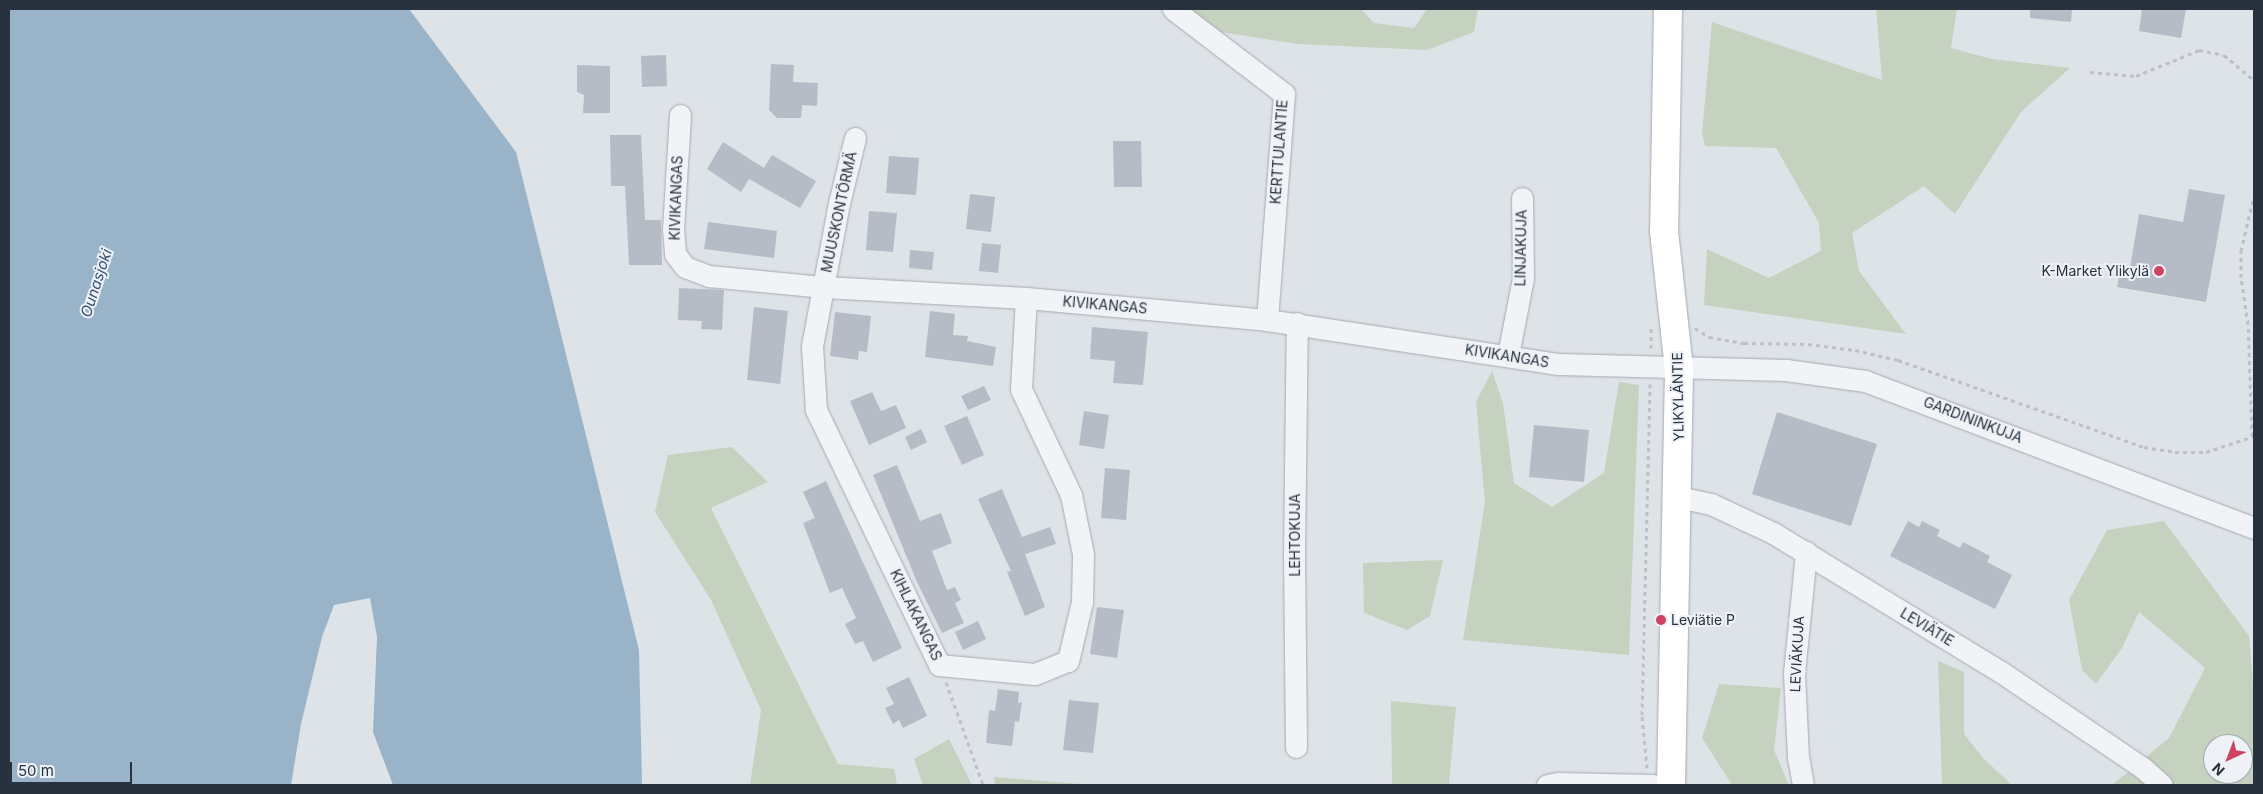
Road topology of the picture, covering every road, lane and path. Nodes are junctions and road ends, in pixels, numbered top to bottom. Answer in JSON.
{"nodes":[{"id":1,"x":1173,"y":9,"type":"edge"},
{"id":2,"x":1668,"y":9,"type":"edge"},
{"id":3,"x":2090,"y":72,"type":"dead end"},
{"id":4,"x":2254,"y":80,"type":"edge"},
{"id":5,"x":680,"y":114,"type":"dead end"},
{"id":6,"x":855,"y":138,"type":"dead end"},
{"id":7,"x":2254,"y":195,"type":"edge"},
{"id":8,"x":1522,"y":198,"type":"dead end"},
{"id":9,"x":824,"y":286,"type":"junction"},
{"id":10,"x":1026,"y":298,"type":"junction"},
{"id":11,"x":1267,"y":320,"type":"junction"},
{"id":12,"x":1297,"y":323,"type":"junction"},
{"id":13,"x":1676,"y":326,"type":"junction"},
{"id":14,"x":1508,"y":356,"type":"junction"},
{"id":15,"x":1679,"y":370,"type":"junction"},
{"id":16,"x":2253,"y":436,"type":"edge"},
{"id":17,"x":1678,"y":497,"type":"junction"},
{"id":18,"x":2254,"y":528,"type":"edge"},
{"id":19,"x":1806,"y":552,"type":"junction"},
{"id":20,"x":939,"y":666,"type":"junction"},
{"id":21,"x":1296,"y":747,"type":"dead end"},
{"id":22,"x":983,"y":785,"type":"edge"},
{"id":23,"x":1547,"y":785,"type":"edge"},
{"id":24,"x":1653,"y":785,"type":"edge"},
{"id":25,"x":1672,"y":785,"type":"edge"},
{"id":26,"x":1803,"y":785,"type":"edge"},
{"id":27,"x":2162,"y":785,"type":"edge"}],
"edges":[{"from":1,"to":11,"type":"street","name":"KERTTULANTIE"},
{"from":2,"to":13,"type":"main road","name":"YLIKYLÄNTIE"},
{"from":3,"to":4,"type":"path"},
{"from":5,"to":9,"type":"street","name":"KIVIKANGAS"},
{"from":6,"to":9,"type":"street","name":"MUUSKONTÖRMÄ"},
{"from":7,"to":16,"type":"path"},
{"from":8,"to":14,"type":"street","name":"LINJAKUJA"},
{"from":9,"to":10,"type":"street","name":"KIVIKANGAS"},
{"from":9,"to":20,"type":"street","name":"KIHLAKANGAS"},
{"from":10,"to":11,"type":"street","name":"KIVIKANGAS"},
{"from":10,"to":20,"type":"street","name":"KIHLAKANGAS"},
{"from":11,"to":12,"type":"street","name":"KIVIKANGAS"},
{"from":12,"to":14,"type":"street","name":"KIVIKANGAS"},
{"from":12,"to":21,"type":"street","name":"LEHTOKUJA"},
{"from":13,"to":15,"type":"main road","name":"YLIKYLÄNTIE"},
{"from":13,"to":16,"type":"path"},
{"from":14,"to":15,"type":"street","name":"KIVIKANGAS"},
{"from":15,"to":17,"type":"main road","name":"YLIKYLÄNTIE"},
{"from":15,"to":18,"type":"street","name":"GARDININKUJA"},
{"from":17,"to":19,"type":"street","name":"LEVIÄTIE"},
{"from":17,"to":25,"type":"main road","name":"YLIKYLÄNTIE"},
{"from":19,"to":26,"type":"street","name":"LEVIÄKUJA"},
{"from":19,"to":27,"type":"street","name":"LEVIÄTIE"},
{"from":20,"to":22,"type":"path"},
{"from":23,"to":24,"type":"street"}]}
